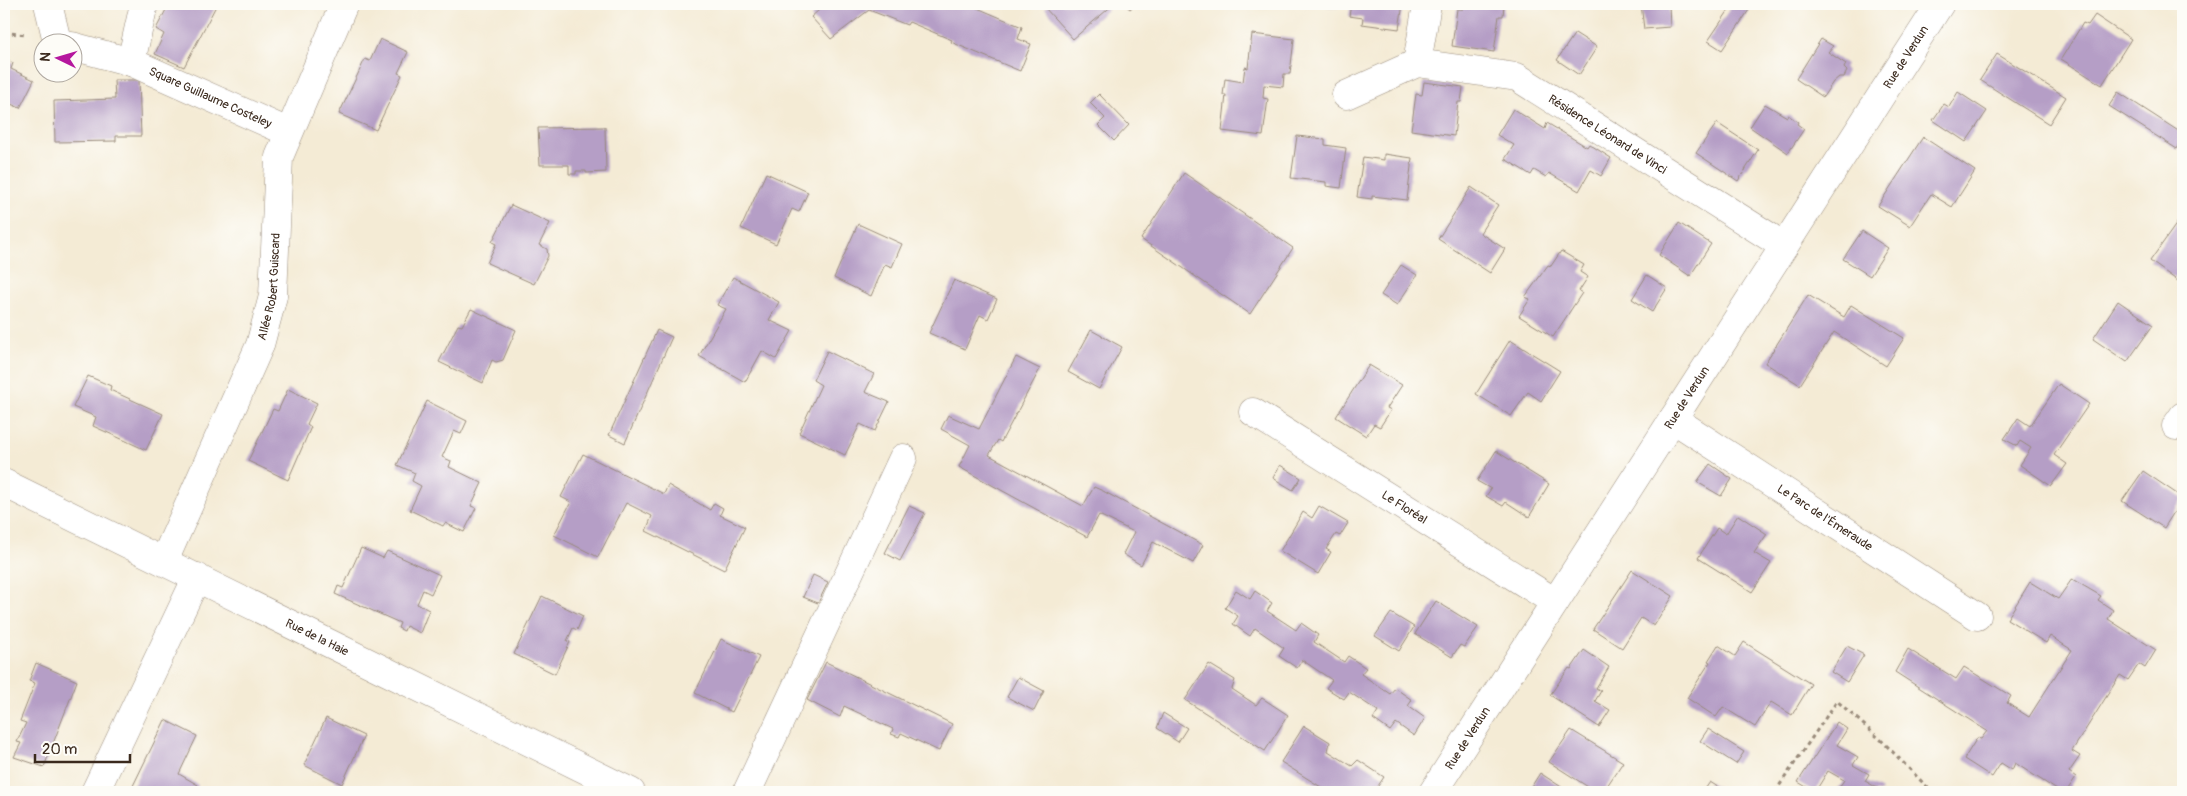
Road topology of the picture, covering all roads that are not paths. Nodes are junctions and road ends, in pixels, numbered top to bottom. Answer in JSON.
{"nodes":[{"id":1,"x":48,"y":4,"type":"edge"},
{"id":2,"x":144,"y":4,"type":"edge"},
{"id":3,"x":344,"y":4,"type":"edge"},
{"id":4,"x":1427,"y":4,"type":"edge"},
{"id":5,"x":1940,"y":4,"type":"edge"},
{"id":6,"x":55,"y":32,"type":"edge"},
{"id":7,"x":82,"y":49,"type":"edge"},
{"id":8,"x":131,"y":62,"type":"junction"},
{"id":9,"x":1417,"y":63,"type":"junction"},
{"id":10,"x":1346,"y":95,"type":"dead end"},
{"id":11,"x":288,"y":132,"type":"junction"},
{"id":12,"x":1784,"y":246,"type":"junction"},
{"id":13,"x":1253,"y":412,"type":"dead end"},
{"id":14,"x":1673,"y":419,"type":"junction"},
{"id":15,"x":903,"y":458,"type":"dead end"},
{"id":16,"x":4,"y":483,"type":"edge"},
{"id":17,"x":164,"y":561,"type":"junction"},
{"id":18,"x":197,"y":577,"type":"junction"},
{"id":19,"x":1555,"y":602,"type":"junction"},
{"id":20,"x":1977,"y":616,"type":"dead end"},
{"id":21,"x":94,"y":792,"type":"edge"},
{"id":22,"x":630,"y":792,"type":"edge"},
{"id":23,"x":747,"y":792,"type":"edge"},
{"id":24,"x":1432,"y":792,"type":"edge"}],
"edges":[{"from":1,"to":6,"type":"street"},
{"from":2,"to":8,"type":"street"},
{"from":3,"to":11,"type":"street","name":"Allée Robert Guiscard"},
{"from":4,"to":9,"type":"street"},
{"from":5,"to":12,"type":"street","name":"Rue de Verdun"},
{"from":7,"to":8,"type":"street","name":"Square Guillaume Costeley"},
{"from":8,"to":11,"type":"street","name":"Square Guillaume Costeley"},
{"from":9,"to":10,"type":"street"},
{"from":9,"to":12,"type":"street","name":"Résidence Léonard de Vinci"},
{"from":11,"to":17,"type":"street","name":"Allée Robert Guiscard"},
{"from":12,"to":14,"type":"street","name":"Rue de Verdun"},
{"from":13,"to":19,"type":"street","name":"Le Floréal"},
{"from":14,"to":19,"type":"street","name":"Rue de Verdun"},
{"from":14,"to":20,"type":"street","name":"Le Parc de l'Émeraude"},
{"from":15,"to":23,"type":"street"},
{"from":16,"to":17,"type":"street","name":"Rue de la Haie"},
{"from":17,"to":18,"type":"street","name":"Rue de la Haie"},
{"from":18,"to":21,"type":"street"},
{"from":18,"to":22,"type":"street","name":"Rue de la Haie"},
{"from":19,"to":24,"type":"street","name":"Rue de Verdun"}]}
